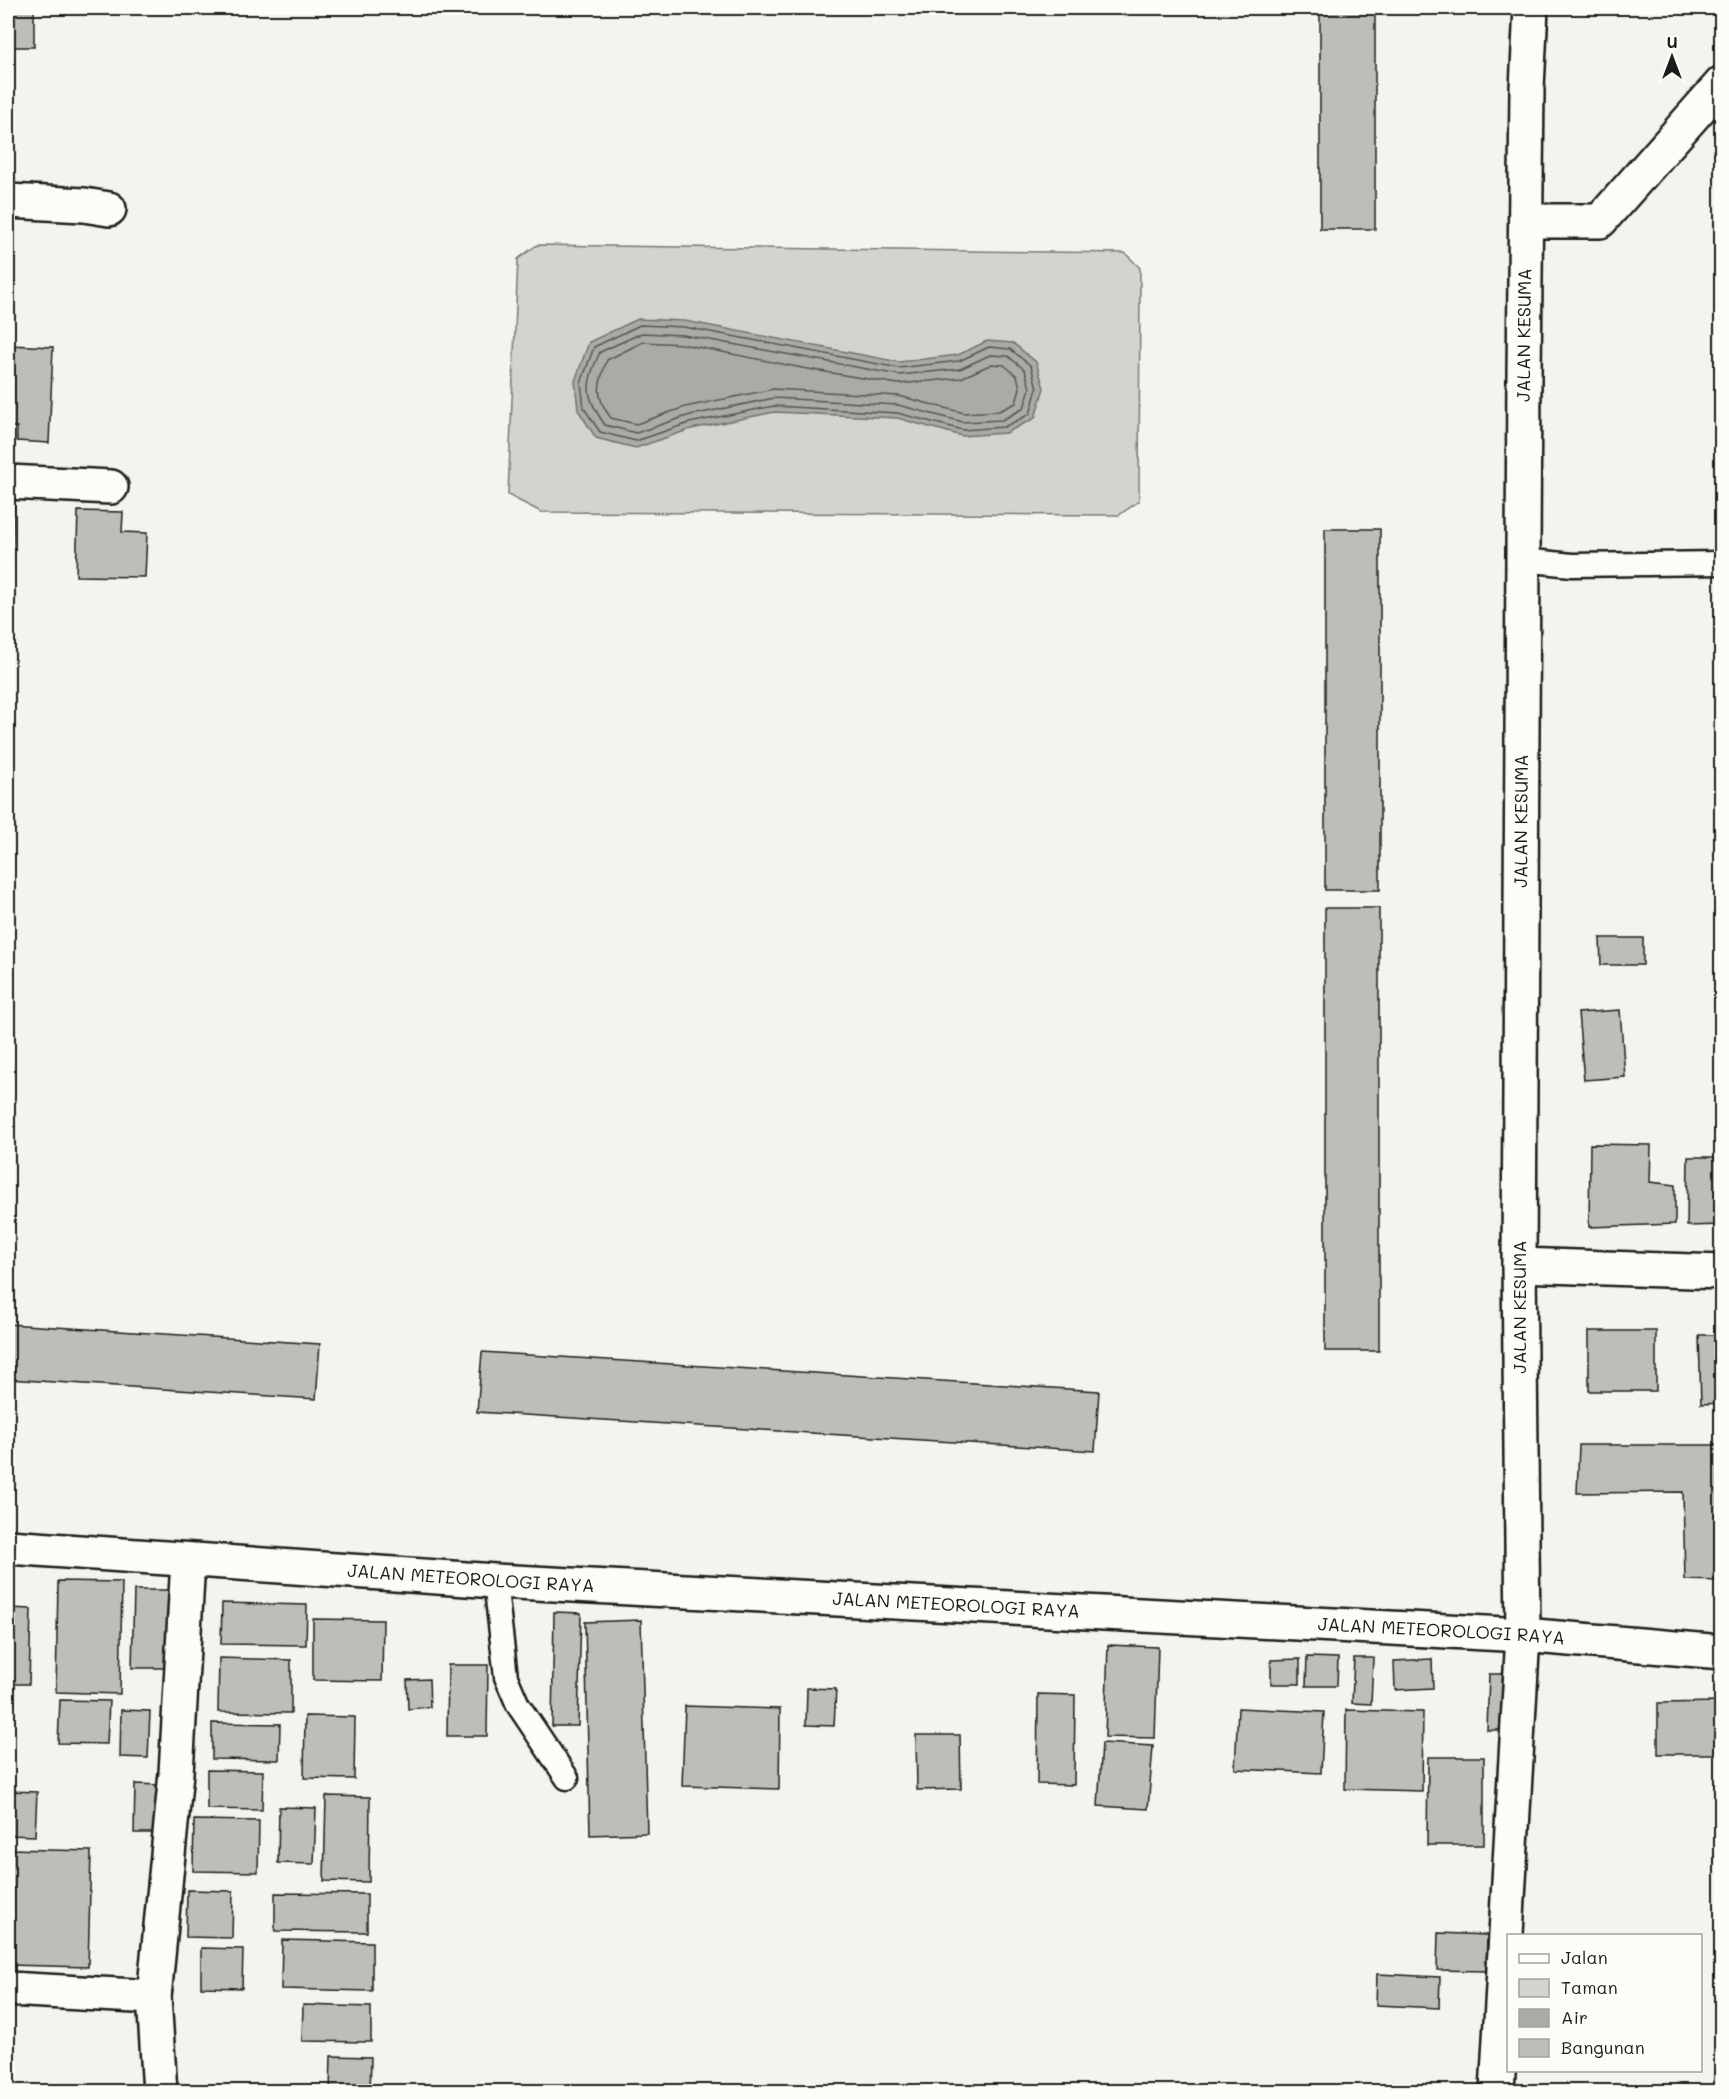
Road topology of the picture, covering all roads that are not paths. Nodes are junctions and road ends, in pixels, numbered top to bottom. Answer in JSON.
{"nodes":[{"id":1,"x":1531,"y":8,"type":"edge"},
{"id":2,"x":1722,"y":83,"type":"edge"},
{"id":3,"x":8,"y":201,"type":"edge"},
{"id":4,"x":109,"y":209,"type":"dead end"},
{"id":5,"x":1526,"y":221,"type":"junction"},
{"id":6,"x":8,"y":482,"type":"edge"},
{"id":7,"x":111,"y":487,"type":"dead end"},
{"id":8,"x":1523,"y":560,"type":"junction"},
{"id":9,"x":1722,"y":564,"type":"edge"},
{"id":10,"x":1519,"y":1265,"type":"junction"},
{"id":11,"x":1722,"y":1272,"type":"edge"},
{"id":12,"x":8,"y":1547,"type":"edge"},
{"id":13,"x":188,"y":1560,"type":"junction"},
{"id":14,"x":495,"y":1581,"type":"junction"},
{"id":15,"x":1523,"y":1635,"type":"junction"},
{"id":16,"x":1722,"y":1652,"type":"edge"},
{"id":17,"x":567,"y":1778,"type":"dead end"},
{"id":18,"x":8,"y":1989,"type":"edge"},
{"id":19,"x":154,"y":1997,"type":"junction"},
{"id":20,"x":160,"y":2091,"type":"edge"},
{"id":21,"x":1497,"y":2091,"type":"edge"}],
"edges":[{"from":1,"to":5,"type":"street","name":"JALAN KESUMA"},
{"from":2,"to":5,"type":"street"},
{"from":3,"to":4,"type":"street"},
{"from":5,"to":8,"type":"street","name":"JALAN KESUMA"},
{"from":6,"to":7,"type":"street"},
{"from":8,"to":9,"type":"lane"},
{"from":8,"to":10,"type":"street","name":"JALAN KESUMA"},
{"from":10,"to":11,"type":"street"},
{"from":10,"to":15,"type":"street","name":"JALAN KESUMA"},
{"from":12,"to":13,"type":"street","name":"JALAN METEOROLOGI RAYA"},
{"from":13,"to":14,"type":"street","name":"JALAN METEOROLOGI RAYA"},
{"from":13,"to":19,"type":"street"},
{"from":14,"to":15,"type":"street","name":"JALAN METEOROLOGI RAYA"},
{"from":14,"to":17,"type":"lane"},
{"from":15,"to":16,"type":"street","name":"JALAN METEOROLOGI RAYA"},
{"from":15,"to":21,"type":"street","name":"JALAN KESUMA"},
{"from":18,"to":19,"type":"street"},
{"from":19,"to":20,"type":"street"}]}
